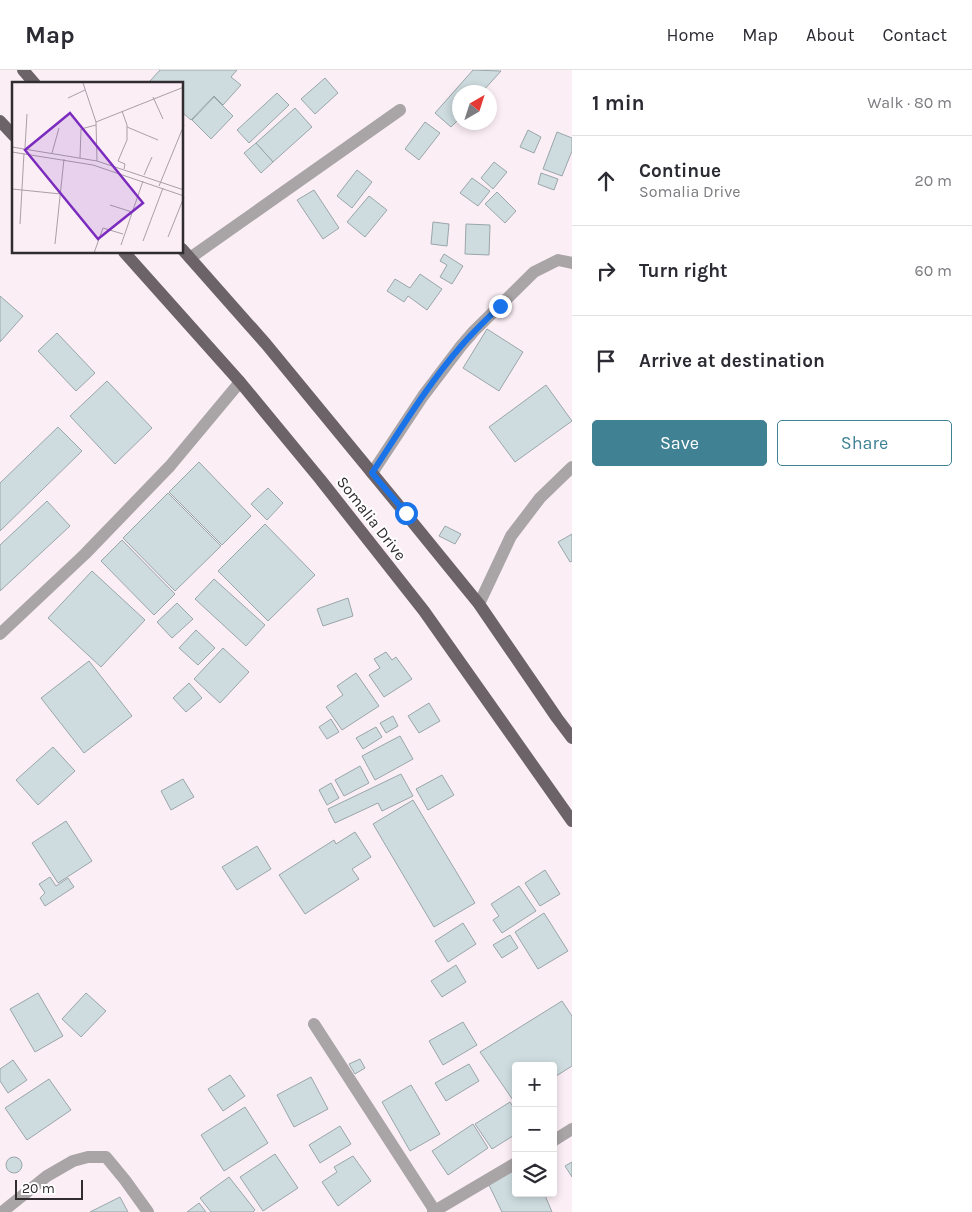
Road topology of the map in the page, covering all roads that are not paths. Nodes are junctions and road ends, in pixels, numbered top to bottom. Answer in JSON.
{"nodes":[{"id":1,"x":23,"y":70,"type":"edge"},
{"id":2,"x":33,"y":82,"type":"edge"},
{"id":3,"x":400,"y":110,"type":"dead end"},
{"id":4,"x":0,"y":121,"type":"edge"},
{"id":5,"x":12,"y":134,"type":"edge"},
{"id":6,"x":126,"y":254,"type":"edge"},
{"id":7,"x":186,"y":254,"type":"edge"},
{"id":8,"x":572,"y":263,"type":"edge"},
{"id":9,"x":240,"y":382,"type":"junction"},
{"id":10,"x":572,"y":467,"type":"edge"},
{"id":11,"x":372,"y":473,"type":"junction"},
{"id":12,"x":478,"y":604,"type":"junction"},
{"id":13,"x":0,"y":632,"type":"edge"},
{"id":14,"x":572,"y":738,"type":"edge"},
{"id":15,"x":572,"y":821,"type":"edge"},
{"id":16,"x":314,"y":1024,"type":"dead end"},
{"id":17,"x":572,"y":1130,"type":"edge"},
{"id":18,"x":557,"y":1139,"type":"edge"},
{"id":19,"x":512,"y":1165,"type":"edge"},
{"id":20,"x":2,"y":1212,"type":"edge"},
{"id":21,"x":148,"y":1212,"type":"edge"},
{"id":22,"x":434,"y":1212,"type":"edge"}],
"edges":[{"from":1,"to":2,"type":"main road"},
{"from":3,"to":7,"type":"street"},
{"from":4,"to":5,"type":"main road"},
{"from":6,"to":9,"type":"main road","name":"Somalia Drive"},
{"from":7,"to":11,"type":"main road","name":"Somalia Drive"},
{"from":8,"to":11,"type":"street"},
{"from":9,"to":13,"type":"street"},
{"from":9,"to":15,"type":"main road","name":"Somalia Drive"},
{"from":10,"to":12,"type":"street"},
{"from":11,"to":12,"type":"main road","name":"Somalia Drive"},
{"from":12,"to":14,"type":"main road","name":"Somalia Drive"},
{"from":16,"to":22,"type":"street"},
{"from":17,"to":18,"type":"street"},
{"from":19,"to":22,"type":"street"},
{"from":20,"to":21,"type":"street"}]}
